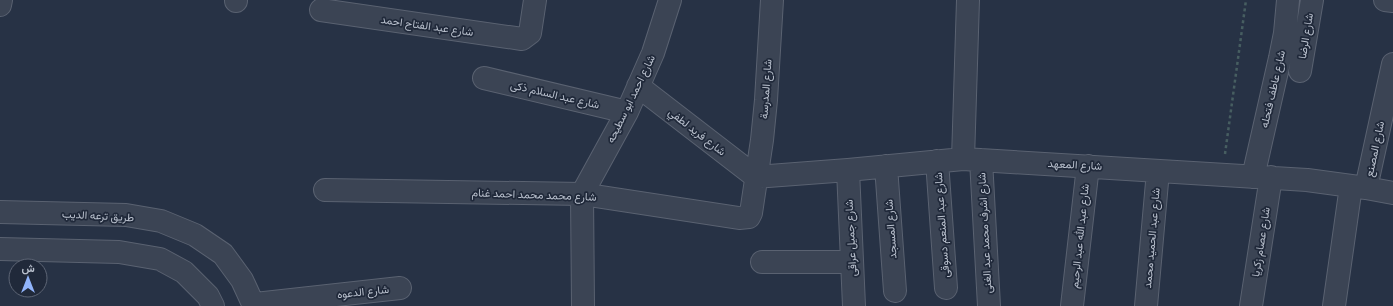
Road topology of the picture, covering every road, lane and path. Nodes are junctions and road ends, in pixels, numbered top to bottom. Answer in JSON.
{"nodes":[{"id":1,"x":1,"y":0,"type":"edge"},
{"id":2,"x":535,"y":0,"type":"edge"},
{"id":3,"x":670,"y":0,"type":"edge"},
{"id":4,"x":772,"y":0,"type":"edge"},
{"id":5,"x":968,"y":0,"type":"edge"},
{"id":6,"x":1246,"y":0,"type":"edge"},
{"id":7,"x":1288,"y":0,"type":"edge"},
{"id":8,"x":1312,"y":0,"type":"edge"},
{"id":9,"x":1385,"y":0,"type":"edge"},
{"id":10,"x":1393,"y":1,"type":"edge"},
{"id":11,"x":0,"y":5,"type":"edge"},
{"id":12,"x":373,"y":9,"type":"edge"},
{"id":13,"x":321,"y":10,"type":"dead end"},
{"id":14,"x":1393,"y":64,"type":"edge"},
{"id":15,"x":1300,"y":71,"type":"dead end"},
{"id":16,"x":484,"y":78,"type":"dead end"},
{"id":17,"x":638,"y":86,"type":"junction"},
{"id":18,"x":627,"y":112,"type":"junction"},
{"id":19,"x":972,"y":159,"type":"junction"},
{"id":20,"x":937,"y":161,"type":"junction"},
{"id":21,"x":886,"y":166,"type":"junction"},
{"id":22,"x":1088,"y":166,"type":"junction"},
{"id":23,"x":848,"y":170,"type":"junction"},
{"id":24,"x":1158,"y":170,"type":"junction"},
{"id":25,"x":1222,"y":174,"type":"junction"},
{"id":26,"x":756,"y":177,"type":"junction"},
{"id":27,"x":1262,"y":177,"type":"junction"},
{"id":28,"x":1359,"y":187,"type":"junction"},
{"id":29,"x":325,"y":190,"type":"dead end"},
{"id":30,"x":1393,"y":193,"type":"edge"},
{"id":31,"x":582,"y":194,"type":"junction"},
{"id":32,"x":0,"y":212,"type":"edge"},
{"id":33,"x":0,"y":249,"type":"edge"},
{"id":34,"x":762,"y":262,"type":"dead end"},
{"id":35,"x":852,"y":262,"type":"junction"},
{"id":36,"x":400,"y":288,"type":"dead end"},
{"id":37,"x":946,"y":288,"type":"dead end"},
{"id":38,"x":895,"y":292,"type":"dead end"},
{"id":39,"x":254,"y":305,"type":"edge"},
{"id":40,"x":213,"y":306,"type":"edge"},
{"id":41,"x":583,"y":306,"type":"edge"},
{"id":42,"x":854,"y":306,"type":"edge"},
{"id":43,"x":989,"y":306,"type":"edge"},
{"id":44,"x":1072,"y":306,"type":"edge"},
{"id":45,"x":1146,"y":306,"type":"edge"},
{"id":46,"x":1251,"y":306,"type":"edge"},
{"id":47,"x":1334,"y":306,"type":"edge"}],
"edges":[{"from":1,"to":11,"type":"street"},
{"from":2,"to":12,"type":"street","name":"شارع عبد الفتاح احمد"},
{"from":3,"to":17,"type":"street","name":"شارع احمد ابو سطيحه"},
{"from":4,"to":26,"type":"street","name":"شارع المدرسة"},
{"from":5,"to":19,"type":"street","name":"شارع اشرف محمد عبد الغنى"},
{"from":6,"to":25,"type":"path"},
{"from":7,"to":27,"type":"street","name":"شارع عاطف فتحله"},
{"from":8,"to":15,"type":"street","name":"شارع الرضا"},
{"from":9,"to":10,"type":"street"},
{"from":12,"to":13,"type":"street","name":"شارع عبد الفتاح احمد"},
{"from":14,"to":28,"type":"street","name":"شارع المصنع"},
{"from":16,"to":18,"type":"street","name":"شارع عبد السلام ذكى"},
{"from":17,"to":18,"type":"street","name":"شارع احمد ابو سطيحه"},
{"from":17,"to":26,"type":"street","name":"شارع فريد لطفي"},
{"from":18,"to":31,"type":"street","name":"شارع احمد ابو سطيحه"},
{"from":19,"to":20,"type":"street","name":"شارع المعهد"},
{"from":19,"to":22,"type":"street","name":"شارع المعهد"},
{"from":19,"to":43,"type":"street","name":"شارع اشرف محمد عبد الغنى"},
{"from":20,"to":21,"type":"street","name":"شارع المعهد"},
{"from":20,"to":37,"type":"street","name":"شارع عبد المنعم دسوقى"},
{"from":21,"to":23,"type":"street","name":"شارع المعهد"},
{"from":21,"to":38,"type":"street","name":"شارع المسجد"},
{"from":22,"to":24,"type":"street","name":"شارع المعهد"},
{"from":22,"to":44,"type":"street","name":"شارع عبد الله عبد الرحيم"},
{"from":23,"to":26,"type":"street","name":"شارع المعهد"},
{"from":23,"to":35,"type":"street","name":"شارع جميل عراقى"},
{"from":24,"to":25,"type":"street","name":"شارع المعهد"},
{"from":24,"to":45,"type":"street","name":"شارع عبد الحميد محمد"},
{"from":25,"to":27,"type":"street","name":"شارع المعهد"},
{"from":26,"to":31,"type":"street","name":"شارع محمد محمد احمد غنام"},
{"from":27,"to":28,"type":"street","name":"شارع المعهد"},
{"from":27,"to":46,"type":"street","name":"شارع عصام زكريا"},
{"from":28,"to":30,"type":"street","name":"شارع المعهد"},
{"from":28,"to":47,"type":"street","name":"شارع المصنع"},
{"from":29,"to":31,"type":"street","name":"شارع محمد محمد احمد غنام"},
{"from":31,"to":41,"type":"street"},
{"from":32,"to":39,"type":"street","name":"طريق ترعه الديب"},
{"from":33,"to":40,"type":"street"},
{"from":34,"to":35,"type":"street"},
{"from":35,"to":42,"type":"street","name":"شارع جميل عراقى"},
{"from":36,"to":39,"type":"street","name":"شارع الدعوه"}]}
